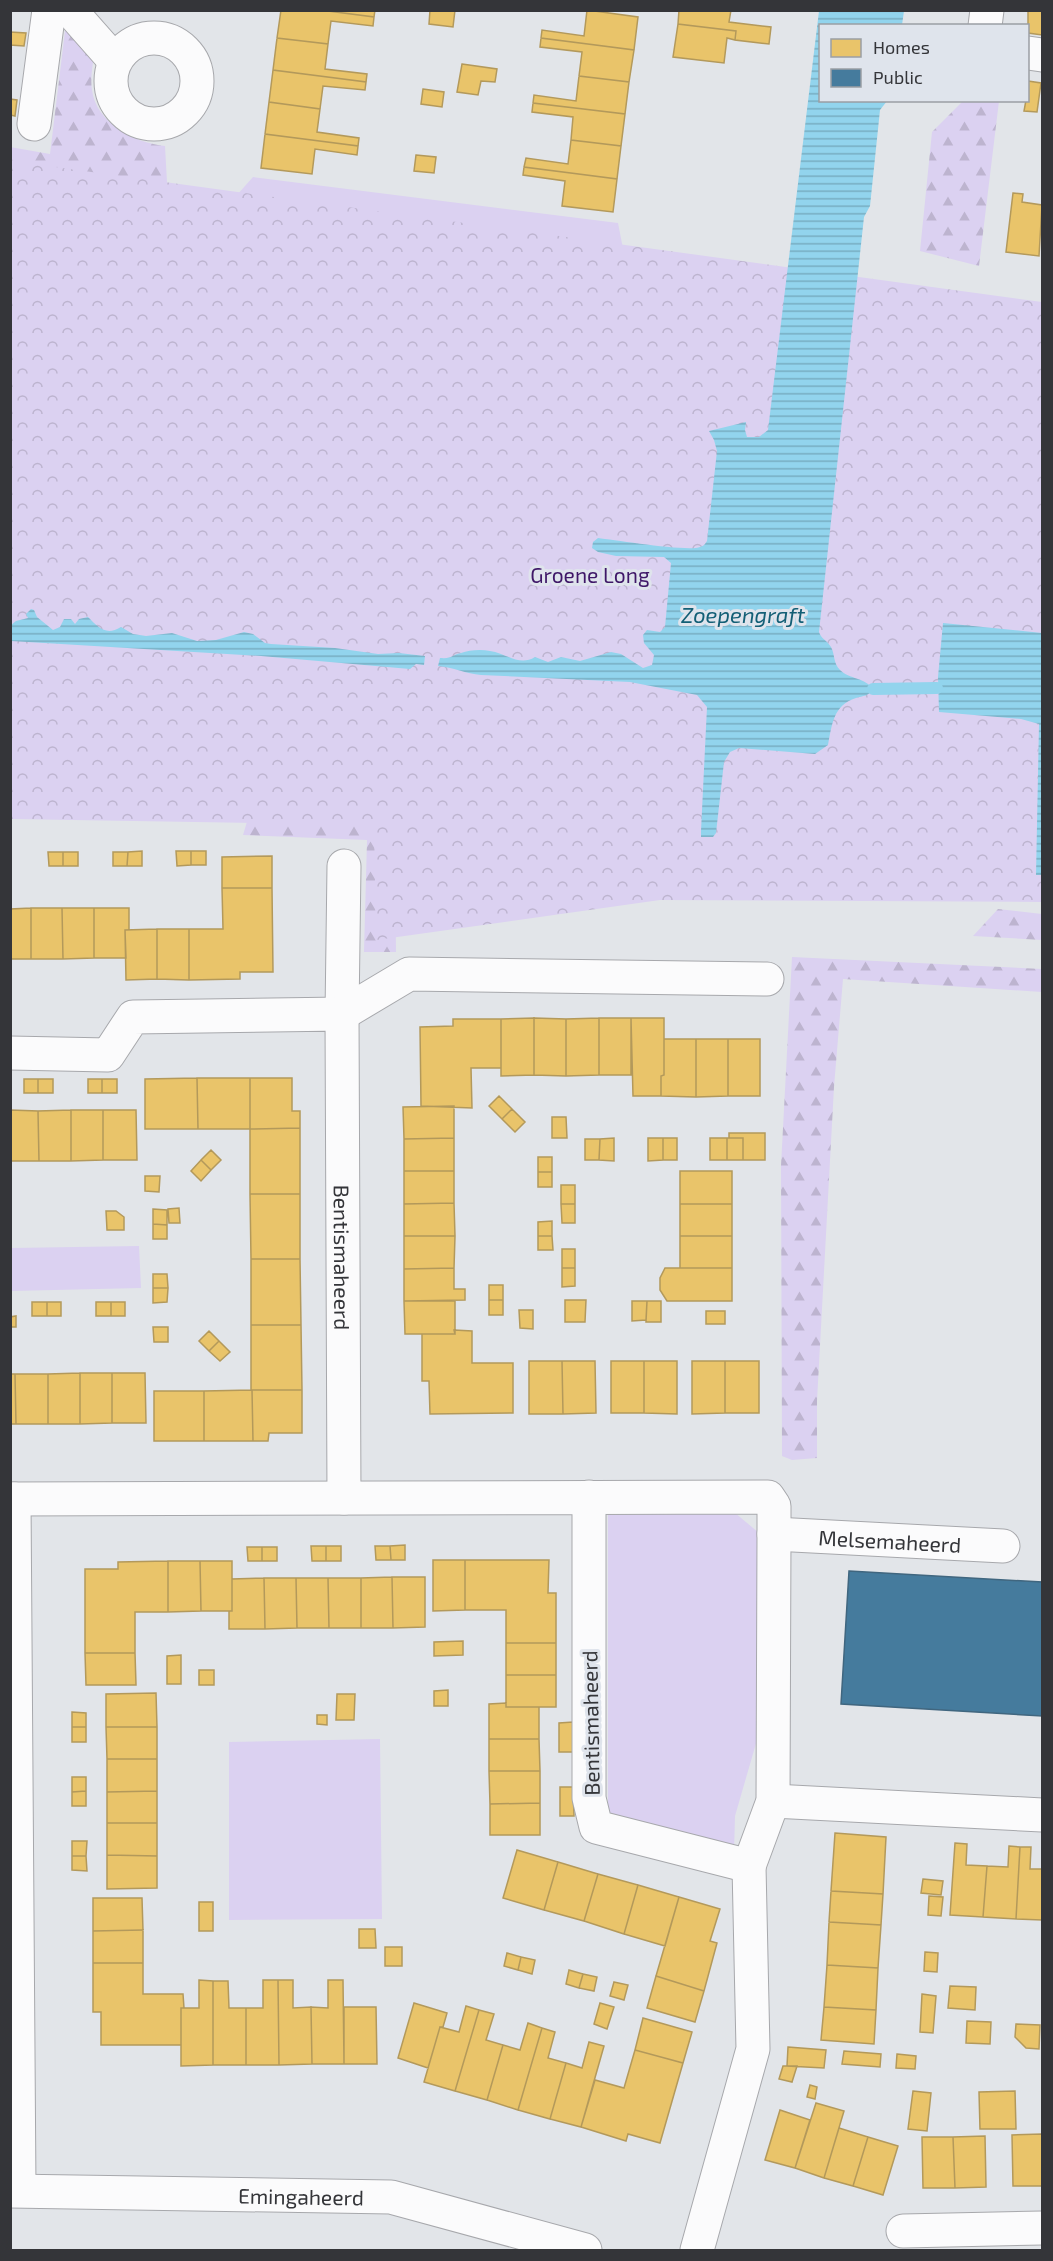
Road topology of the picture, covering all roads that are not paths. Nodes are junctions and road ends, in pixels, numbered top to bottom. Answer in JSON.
{"nodes":[{"id":1,"x":50,"y":10,"type":"edge"},
{"id":2,"x":70,"y":10,"type":"edge"},
{"id":3,"x":115,"y":61,"type":"dead end"},
{"id":4,"x":34,"y":124,"type":"dead end"},
{"id":5,"x":344,"y":866,"type":"dead end"},
{"id":6,"x":767,"y":979,"type":"dead end"},
{"id":7,"x":342,"y":1014,"type":"junction"},
{"id":8,"x":10,"y":1053,"type":"edge"},
{"id":9,"x":589,"y":1497,"type":"junction"},
{"id":10,"x":12,"y":1498,"type":"edge"},
{"id":11,"x":344,"y":1498,"type":"junction"},
{"id":12,"x":774,"y":1534,"type":"junction"},
{"id":13,"x":1004,"y":1546,"type":"dead end"},
{"id":14,"x":773,"y":1801,"type":"junction"},
{"id":15,"x":1042,"y":1815,"type":"edge"},
{"id":16,"x":749,"y":1866,"type":"junction"},
{"id":17,"x":15,"y":2191,"type":"edge"},
{"id":18,"x":1042,"y":2228,"type":"edge"},
{"id":19,"x":903,"y":2231,"type":"dead end"},
{"id":20,"x":585,"y":2250,"type":"edge"},
{"id":21,"x":697,"y":2250,"type":"edge"}],
"edges":[{"from":1,"to":4,"type":"street"},
{"from":2,"to":3,"type":"street"},
{"from":5,"to":7,"type":"street","name":"Bentismaheerd"},
{"from":6,"to":7,"type":"street"},
{"from":7,"to":8,"type":"street"},
{"from":7,"to":11,"type":"street","name":"Bentismaheerd"},
{"from":9,"to":11,"type":"street"},
{"from":9,"to":12,"type":"street"},
{"from":9,"to":16,"type":"street","name":"Bentismaheerd"},
{"from":10,"to":11,"type":"street"},
{"from":10,"to":17,"type":"street"},
{"from":12,"to":13,"type":"street","name":"Melsemaheerd"},
{"from":12,"to":14,"type":"street"},
{"from":14,"to":15,"type":"street"},
{"from":14,"to":16,"type":"street"},
{"from":16,"to":21,"type":"street"},
{"from":17,"to":20,"type":"street","name":"Emingaheerd"},
{"from":18,"to":19,"type":"street"}]}
